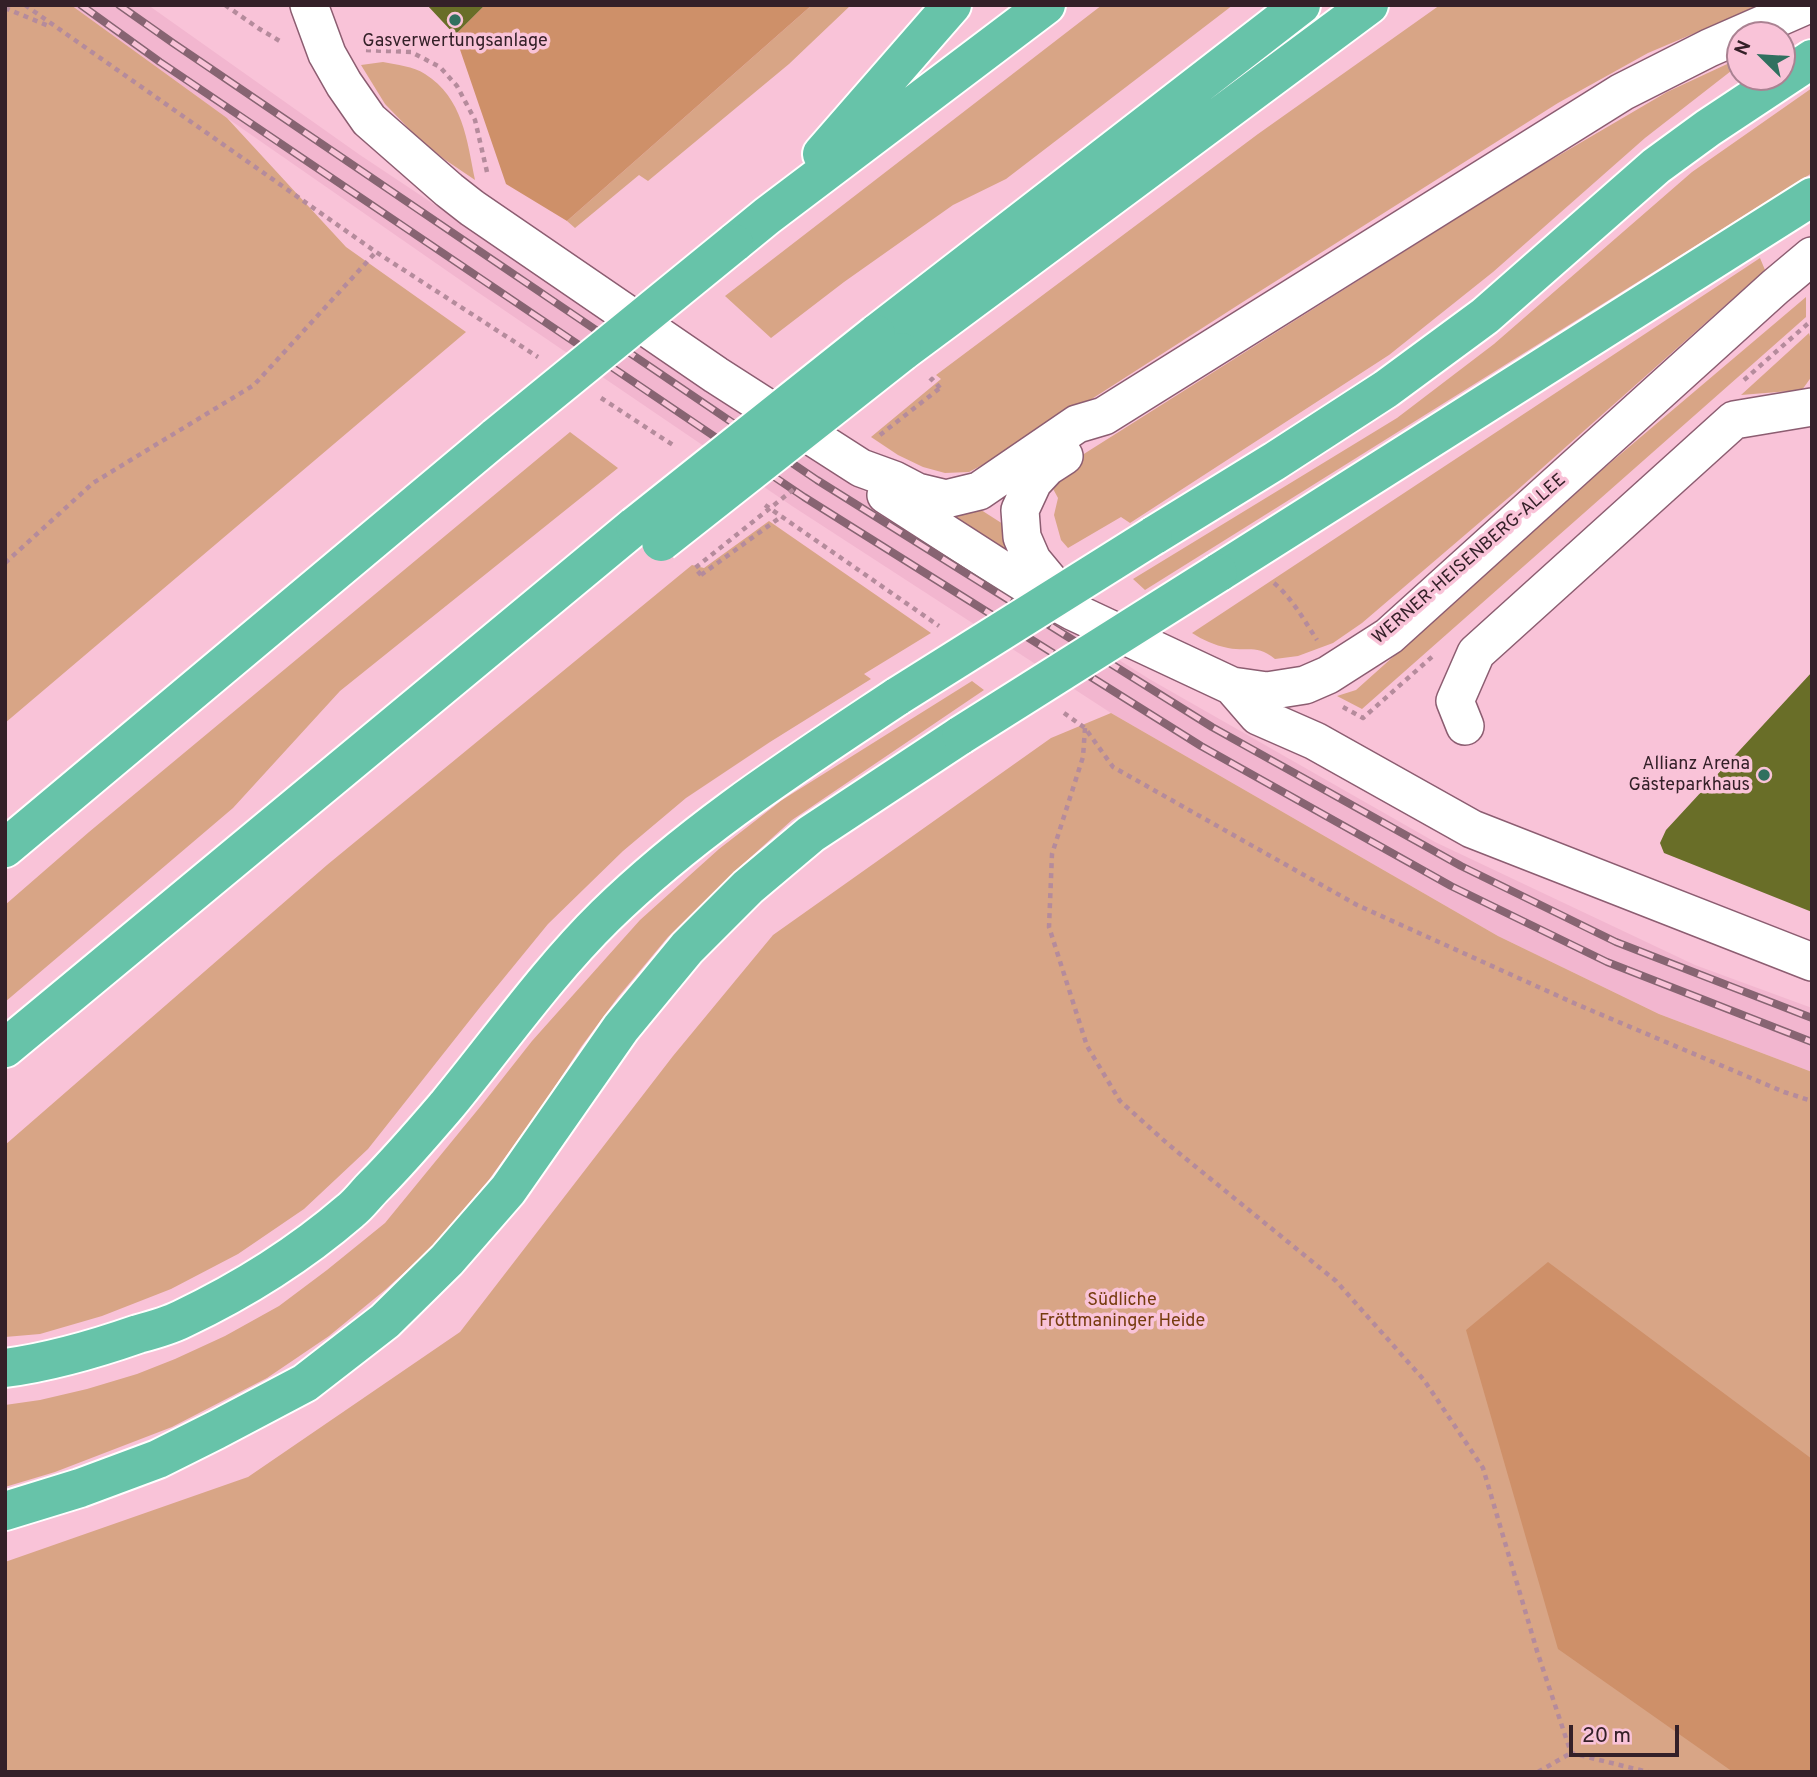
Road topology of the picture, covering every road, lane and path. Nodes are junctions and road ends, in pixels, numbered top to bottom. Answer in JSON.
{"nodes":[{"id":1,"x":25,"y":5,"type":"edge"},
{"id":2,"x":225,"y":5,"type":"edge"},
{"id":3,"x":309,"y":5,"type":"edge"},
{"id":4,"x":952,"y":5,"type":"edge"},
{"id":5,"x":1046,"y":5,"type":"edge"},
{"id":6,"x":1301,"y":5,"type":"edge"},
{"id":7,"x":1369,"y":5,"type":"edge"},
{"id":8,"x":1807,"y":5,"type":"edge"},
{"id":9,"x":5,"y":8,"type":"edge"},
{"id":10,"x":58,"y":30,"type":"junction"},
{"id":11,"x":327,"y":54,"type":"junction"},
{"id":12,"x":1812,"y":59,"type":"edge"},
{"id":13,"x":1812,"y":197,"type":"edge"},
{"id":14,"x":767,"y":216,"type":"junction"},
{"id":15,"x":1812,"y":256,"type":"edge"},
{"id":16,"x":889,"y":343,"type":"junction"},
{"id":17,"x":922,"y":388,"type":"dead end"},
{"id":18,"x":1812,"y":407,"type":"edge"},
{"id":19,"x":1104,"y":416,"type":"junction"},
{"id":20,"x":870,"y":453,"type":"junction"},
{"id":21,"x":803,"y":482,"type":"dead end"},
{"id":22,"x":782,"y":516,"type":"dead end"},
{"id":23,"x":5,"y":563,"type":"edge"},
{"id":24,"x":1269,"y":578,"type":"dead end"},
{"id":25,"x":1074,"y":612,"type":"junction"},
{"id":26,"x":1335,"y":671,"type":"junction"},
{"id":27,"x":1232,"y":686,"type":"junction"},
{"id":28,"x":1465,"y":726,"type":"dead end"},
{"id":29,"x":1085,"y":727,"type":"dead end"},
{"id":30,"x":5,"y":848,"type":"edge"},
{"id":31,"x":1812,"y":962,"type":"edge"},
{"id":32,"x":5,"y":1048,"type":"edge"},
{"id":33,"x":5,"y":1368,"type":"edge"},
{"id":34,"x":5,"y":1511,"type":"edge"},
{"id":35,"x":1572,"y":1753,"type":"junction"},
{"id":36,"x":1538,"y":1772,"type":"edge"},
{"id":37,"x":1648,"y":1772,"type":"edge"}],
"edges":[{"from":1,"to":10,"type":"path"},
{"from":2,"to":11,"type":"path"},
{"from":3,"to":11,"type":"street"},
{"from":4,"to":14,"type":"highway"},
{"from":5,"to":14,"type":"highway"},
{"from":6,"to":16,"type":"highway"},
{"from":7,"to":16,"type":"highway"},
{"from":8,"to":19,"type":"street","name":"WERNER-HEISENBERG-ALLEE"},
{"from":9,"to":10,"type":"path"},
{"from":10,"to":23,"type":"path"},
{"from":11,"to":20,"type":"street"},
{"from":12,"to":33,"type":"highway","bridge":true},
{"from":13,"to":34,"type":"highway","bridge":true},
{"from":14,"to":30,"type":"highway","bridge":true},
{"from":15,"to":26,"type":"street","name":"WERNER-HEISENBERG-ALLEE"},
{"from":16,"to":32,"type":"highway","bridge":true},
{"from":17,"to":20,"type":"path","bridge":true},
{"from":18,"to":28,"type":"street"},
{"from":19,"to":20,"type":"street","name":"WERNER-HEISENBERG-ALLEE"},
{"from":19,"to":25,"type":"street","name":"WERNER-HEISENBERG-ALLEE"},
{"from":20,"to":25,"type":"street","name":"WERNER-HEISENBERG-ALLEE"},
{"from":21,"to":22,"type":"path","bridge":true},
{"from":24,"to":26,"type":"path"},
{"from":25,"to":27,"type":"street","name":"WERNER-HEISENBERG-ALLEE"},
{"from":26,"to":27,"type":"street","name":"WERNER-HEISENBERG-ALLEE"},
{"from":27,"to":31,"type":"street"},
{"from":29,"to":35,"type":"path"},
{"from":35,"to":36,"type":"path"},
{"from":35,"to":37,"type":"path"}]}
